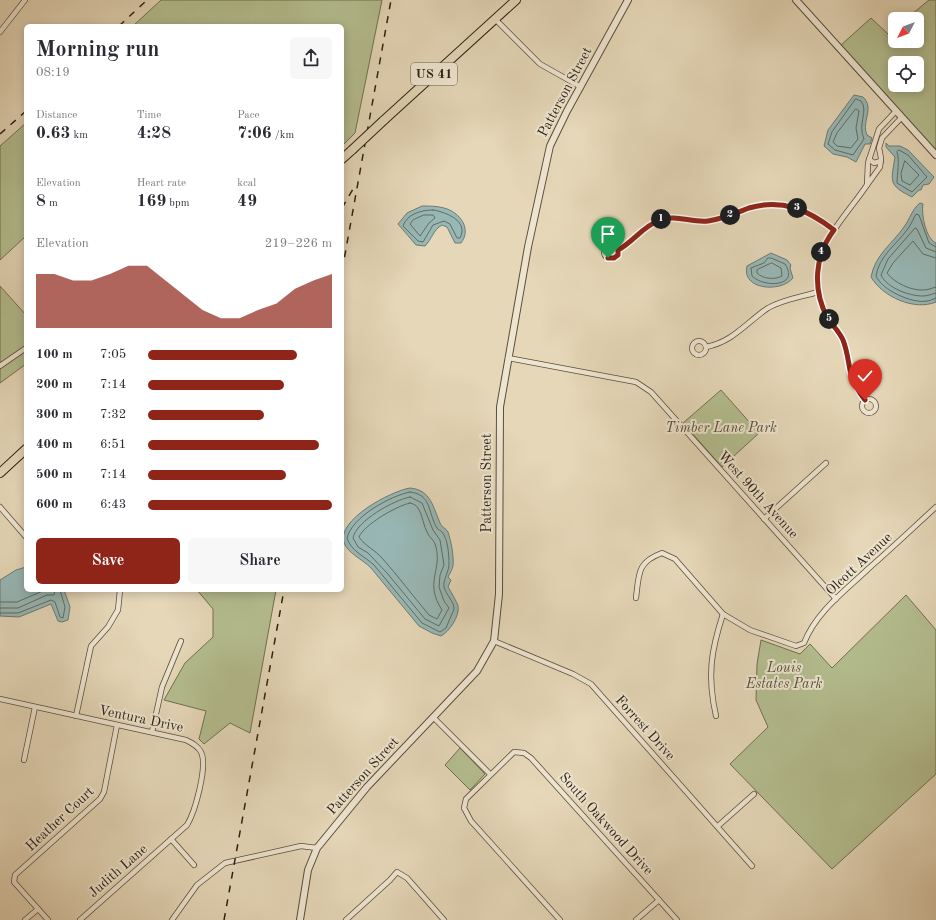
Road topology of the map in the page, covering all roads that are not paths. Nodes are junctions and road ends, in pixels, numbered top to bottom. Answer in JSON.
{"nodes":[{"id":1,"x":25,"y":0,"type":"edge"},
{"id":2,"x":516,"y":0,"type":"edge"},
{"id":3,"x":628,"y":0,"type":"edge"},
{"id":4,"x":796,"y":0,"type":"edge"},
{"id":5,"x":495,"y":18,"type":"junction"},
{"id":6,"x":0,"y":32,"type":"edge"},
{"id":7,"x":581,"y":87,"type":"junction"},
{"id":8,"x":896,"y":111,"type":"junction"},
{"id":9,"x":902,"y":117,"type":"junction"},
{"id":10,"x":878,"y":142,"type":"junction"},
{"id":11,"x":936,"y":155,"type":"edge"},
{"id":12,"x":344,"y":157,"type":"edge"},
{"id":13,"x":869,"y":159,"type":"junction"},
{"id":14,"x":881,"y":161,"type":"junction"},
{"id":15,"x":867,"y":185,"type":"junction"},
{"id":16,"x":834,"y":230,"type":"junction"},
{"id":17,"x":618,"y":250,"type":"dead end"},
{"id":18,"x":818,"y":292,"type":"junction"},
{"id":19,"x":706,"y":347,"type":"dead end"},
{"id":20,"x":24,"y":349,"type":"edge"},
{"id":21,"x":508,"y":358,"type":"junction"},
{"id":22,"x":0,"y":366,"type":"edge"},
{"id":23,"x":865,"y":400,"type":"dead end"},
{"id":24,"x":24,"y":451,"type":"edge"},
{"id":25,"x":826,"y":463,"type":"dead end"},
{"id":26,"x":0,"y":473,"type":"edge"},
{"id":27,"x":0,"y":507,"type":"edge"},
{"id":28,"x":936,"y":507,"type":"edge"},
{"id":29,"x":764,"y":519,"type":"junction"},
{"id":30,"x":24,"y":535,"type":"edge"},
{"id":31,"x":120,"y":592,"type":"edge"},
{"id":32,"x":636,"y":598,"type":"dead end"},
{"id":33,"x":836,"y":599,"type":"junction"},
{"id":34,"x":722,"y":614,"type":"junction"},
{"id":35,"x":181,"y":641,"type":"dead end"},
{"id":36,"x":494,"y":641,"type":"junction"},
{"id":37,"x":0,"y":700,"type":"edge"},
{"id":38,"x":35,"y":707,"type":"junction"},
{"id":39,"x":76,"y":716,"type":"junction"},
{"id":40,"x":716,"y":716,"type":"dead end"},
{"id":41,"x":433,"y":717,"type":"junction"},
{"id":42,"x":117,"y":725,"type":"junction"},
{"id":43,"x":152,"y":732,"type":"junction"},
{"id":44,"x":24,"y":760,"type":"dead end"},
{"id":45,"x":490,"y":774,"type":"junction"},
{"id":46,"x":754,"y":794,"type":"dead end"},
{"id":47,"x":718,"y":826,"type":"junction"},
{"id":48,"x":171,"y":839,"type":"junction"},
{"id":49,"x":317,"y":848,"type":"junction"},
{"id":50,"x":194,"y":865,"type":"dead end"},
{"id":51,"x":752,"y":866,"type":"dead end"},
{"id":52,"x":659,"y":900,"type":"junction"},
{"id":53,"x":38,"y":909,"type":"junction"},
{"id":54,"x":25,"y":920,"type":"edge"},
{"id":55,"x":48,"y":920,"type":"edge"},
{"id":56,"x":80,"y":920,"type":"edge"},
{"id":57,"x":172,"y":920,"type":"edge"},
{"id":58,"x":300,"y":920,"type":"edge"},
{"id":59,"x":346,"y":920,"type":"edge"},
{"id":60,"x":444,"y":920,"type":"edge"},
{"id":61,"x":560,"y":920,"type":"edge"},
{"id":62,"x":636,"y":920,"type":"edge"},
{"id":63,"x":677,"y":920,"type":"edge"}],
"edges":[{"from":1,"to":6,"type":"street"},
{"from":2,"to":5,"type":"highway","number":"US 41"},
{"from":3,"to":7,"type":"street","name":"Patterson Street"},
{"from":4,"to":8,"type":"street"},
{"from":5,"to":7,"type":"street"},
{"from":5,"to":12,"type":"highway","number":"US 41","bridge":true},
{"from":7,"to":21,"type":"street","name":"Patterson Street"},
{"from":8,"to":9,"type":"street"},
{"from":8,"to":10,"type":"street"},
{"from":9,"to":10,"type":"street"},
{"from":9,"to":11,"type":"street"},
{"from":10,"to":13,"type":"street"},
{"from":10,"to":14,"type":"street"},
{"from":13,"to":14,"type":"street"},
{"from":13,"to":15,"type":"street"},
{"from":14,"to":15,"type":"street"},
{"from":15,"to":16,"type":"street"},
{"from":16,"to":17,"type":"street"},
{"from":16,"to":18,"type":"street"},
{"from":18,"to":19,"type":"street"},
{"from":18,"to":23,"type":"street"},
{"from":20,"to":22,"type":"street"},
{"from":21,"to":29,"type":"street","name":"West 90th Avenue"},
{"from":21,"to":36,"type":"street","name":"Patterson Street"},
{"from":24,"to":26,"type":"highway"},
{"from":25,"to":29,"type":"street"},
{"from":27,"to":30,"type":"street"},
{"from":28,"to":33,"type":"street","name":"Olcott Avenue"},
{"from":29,"to":33,"type":"street","name":"West 90th Avenue"},
{"from":31,"to":39,"type":"street"},
{"from":32,"to":34,"type":"street"},
{"from":33,"to":34,"type":"street","name":"Olcott Avenue"},
{"from":34,"to":40,"type":"street"},
{"from":35,"to":43,"type":"street"},
{"from":36,"to":41,"type":"street","name":"Patterson Street"},
{"from":36,"to":47,"type":"street","name":"Forrest Drive"},
{"from":37,"to":38,"type":"street","name":"Ventura Drive"},
{"from":38,"to":39,"type":"street","name":"Ventura Drive"},
{"from":38,"to":44,"type":"street"},
{"from":39,"to":42,"type":"street","name":"Ventura Drive"},
{"from":41,"to":45,"type":"street"},
{"from":41,"to":49,"type":"street","name":"Patterson Street"},
{"from":42,"to":43,"type":"street","name":"Ventura Drive"},
{"from":42,"to":53,"type":"street","name":"Heather Court"},
{"from":43,"to":48,"type":"street","name":"Ventura Drive"},
{"from":45,"to":52,"type":"street","name":"South Oakwood Drive"},
{"from":45,"to":61,"type":"street"},
{"from":46,"to":47,"type":"street"},
{"from":47,"to":51,"type":"street","name":"Forrest Drive"},
{"from":48,"to":50,"type":"street"},
{"from":48,"to":56,"type":"street","name":"Judith Lane"},
{"from":49,"to":57,"type":"street"},
{"from":49,"to":58,"type":"street","name":"Patterson Street"},
{"from":52,"to":62,"type":"street"},
{"from":52,"to":63,"type":"street","name":"South Oakwood Drive"},
{"from":53,"to":54,"type":"street"},
{"from":53,"to":55,"type":"street"},
{"from":59,"to":60,"type":"street"}]}
